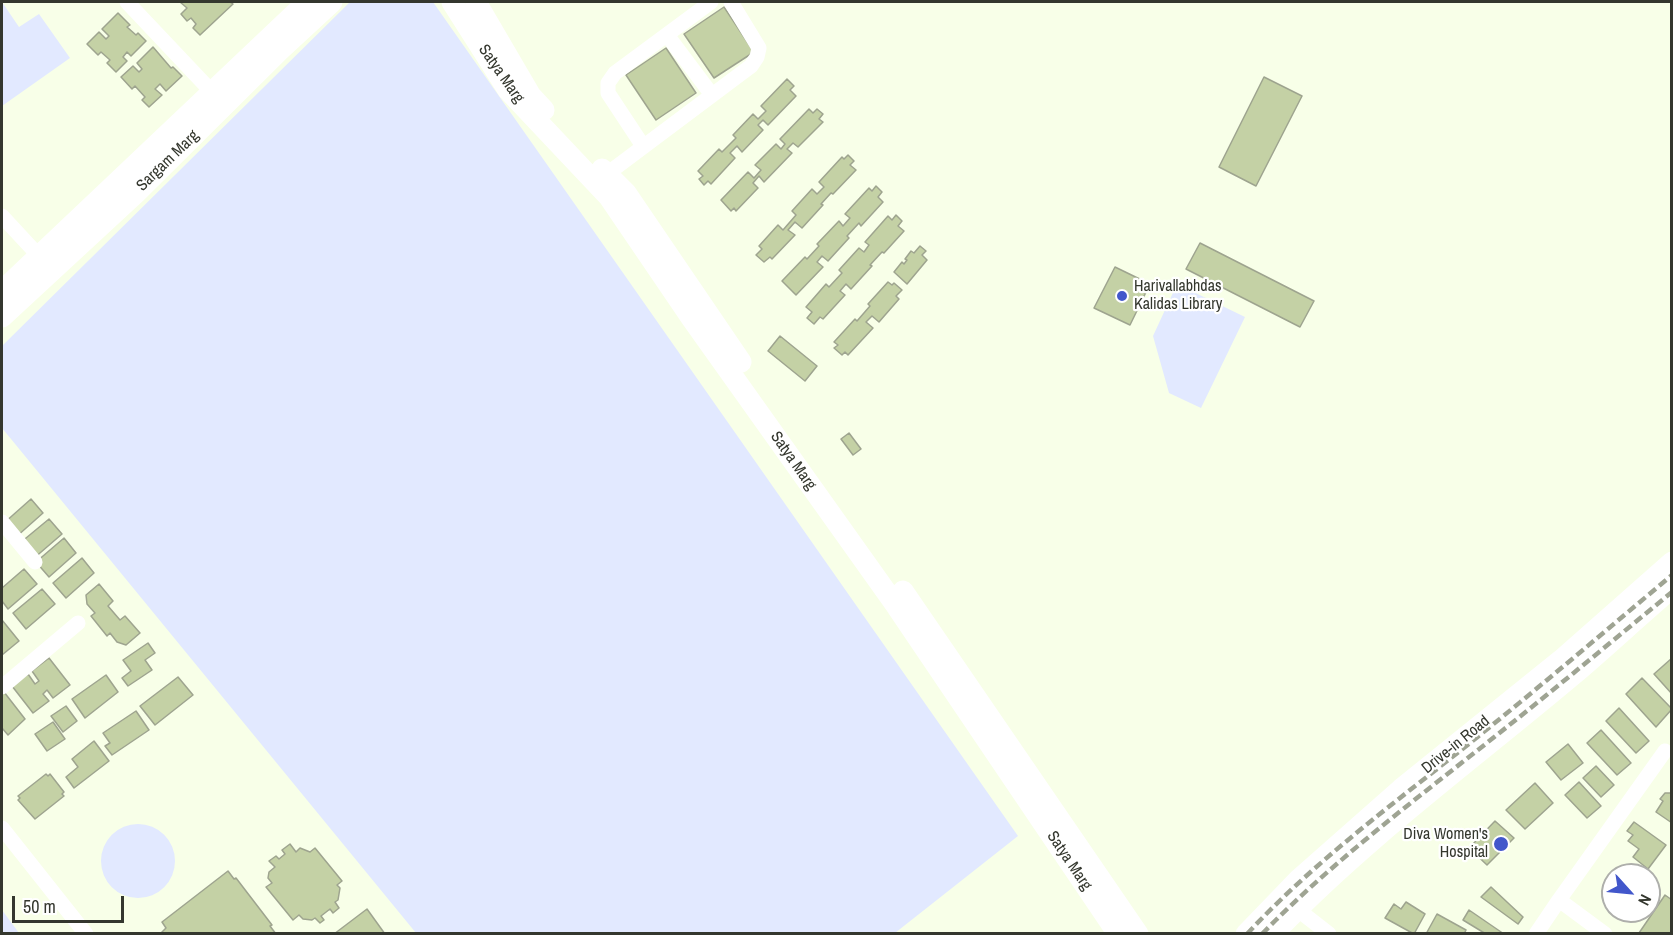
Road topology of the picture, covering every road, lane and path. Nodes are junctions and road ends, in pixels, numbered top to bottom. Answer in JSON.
{"nodes":[{"id":1,"x":127,"y":2,"type":"edge"},
{"id":2,"x":307,"y":2,"type":"edge"},
{"id":3,"x":332,"y":2,"type":"edge"},
{"id":4,"x":452,"y":2,"type":"edge"},
{"id":5,"x":476,"y":2,"type":"edge"},
{"id":6,"x":711,"y":2,"type":"edge"},
{"id":7,"x":731,"y":2,"type":"edge"},
{"id":8,"x":667,"y":34,"type":"junction"},
{"id":9,"x":212,"y":92,"type":"junction"},
{"id":10,"x":712,"y":95,"type":"junction"},
{"id":11,"x":644,"y":146,"type":"junction"},
{"id":12,"x":607,"y":174,"type":"junction"},
{"id":13,"x":2,"y":216,"type":"edge"},
{"id":14,"x":39,"y":256,"type":"junction"},
{"id":15,"x":673,"y":277,"type":"junction"},
{"id":16,"x":2,"y":291,"type":"edge"},
{"id":17,"x":2,"y":317,"type":"edge"},
{"id":18,"x":2,"y":522,"type":"edge"},
{"id":19,"x":35,"y":562,"type":"dead end"},
{"id":20,"x":1671,"y":562,"type":"edge"},
{"id":21,"x":1671,"y":588,"type":"edge"},
{"id":22,"x":78,"y":623,"type":"dead end"},
{"id":23,"x":2,"y":687,"type":"edge"},
{"id":24,"x":1669,"y":750,"type":"edge"},
{"id":25,"x":2,"y":828,"type":"edge"},
{"id":26,"x":1558,"y":900,"type":"junction"},
{"id":27,"x":1297,"y":909,"type":"junction"},
{"id":28,"x":86,"y":933,"type":"edge"},
{"id":29,"x":1118,"y":933,"type":"edge"},
{"id":30,"x":1138,"y":933,"type":"edge"},
{"id":31,"x":1246,"y":933,"type":"edge"},
{"id":32,"x":1273,"y":933,"type":"edge"},
{"id":33,"x":1329,"y":933,"type":"edge"},
{"id":34,"x":1536,"y":933,"type":"edge"},
{"id":35,"x":1605,"y":933,"type":"edge"}],
"edges":[{"from":1,"to":9,"type":"street"},
{"from":2,"to":9,"type":"main road","name":"Sargam Marg"},
{"from":3,"to":17,"type":"main road","name":"Sargam Marg"},
{"from":4,"to":15,"type":"main road","name":"Satya Marg"},
{"from":5,"to":12,"type":"main road","name":"Satya Marg"},
{"from":6,"to":8,"type":"street"},
{"from":7,"to":10,"type":"street"},
{"from":8,"to":10,"type":"street"},
{"from":8,"to":11,"type":"street"},
{"from":9,"to":14,"type":"main road","name":"Sargam Marg"},
{"from":10,"to":11,"type":"street"},
{"from":11,"to":12,"type":"street"},
{"from":12,"to":15,"type":"main road","name":"Satya Marg"},
{"from":13,"to":14,"type":"street"},
{"from":14,"to":16,"type":"main road","name":"Sargam Marg"},
{"from":15,"to":29,"type":"main road","name":"Satya Marg"},
{"from":15,"to":30,"type":"main road","name":"Satya Marg"},
{"from":18,"to":19,"type":"street"},
{"from":20,"to":31,"type":"main road","name":"Drive-in Road"},
{"from":21,"to":27,"type":"main road","name":"Drive-in Road"},
{"from":22,"to":23,"type":"street"},
{"from":24,"to":26,"type":"street"},
{"from":25,"to":28,"type":"street"},
{"from":26,"to":34,"type":"street"},
{"from":26,"to":35,"type":"street"},
{"from":27,"to":32,"type":"main road","name":"Drive-in Road"},
{"from":27,"to":33,"type":"street"}]}
